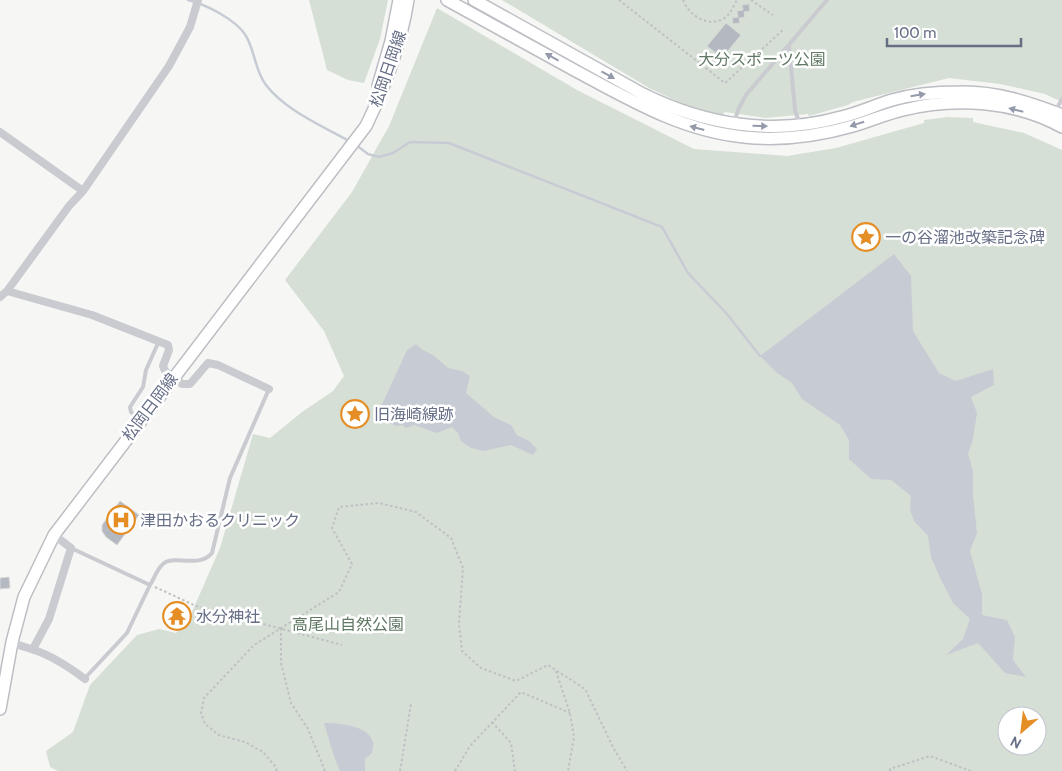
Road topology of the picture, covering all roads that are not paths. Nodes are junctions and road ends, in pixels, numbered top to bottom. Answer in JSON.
{"nodes":[{"id":1,"x":198,"y":0,"type":"edge"},
{"id":2,"x":399,"y":0,"type":"edge"},
{"id":3,"x":408,"y":0,"type":"edge"},
{"id":4,"x":447,"y":0,"type":"edge"},
{"id":5,"x":474,"y":0,"type":"edge"},
{"id":6,"x":827,"y":0,"type":"edge"},
{"id":7,"x":789,"y":45,"type":"junction"},
{"id":8,"x":389,"y":64,"type":"junction"},
{"id":9,"x":1062,"y":99,"type":"edge"},
{"id":10,"x":1058,"y":114,"type":"edge"},
{"id":11,"x":733,"y":124,"type":"junction"},
{"id":12,"x":800,"y":125,"type":"junction"},
{"id":13,"x":1062,"y":127,"type":"edge"},
{"id":14,"x":0,"y":132,"type":"edge"},
{"id":15,"x":83,"y":191,"type":"junction"},
{"id":16,"x":7,"y":291,"type":"junction"},
{"id":17,"x":0,"y":297,"type":"edge"},
{"id":18,"x":159,"y":341,"type":"junction"},
{"id":19,"x":173,"y":378,"type":"junction"},
{"id":20,"x":268,"y":389,"type":"joint"},
{"id":21,"x":140,"y":420,"type":"junction"},
{"id":22,"x":54,"y":535,"type":"junction"},
{"id":23,"x":71,"y":548,"type":"junction"},
{"id":24,"x":150,"y":585,"type":"junction"},
{"id":25,"x":12,"y":642,"type":"junction"},
{"id":26,"x":33,"y":649,"type":"junction"},
{"id":27,"x":85,"y":678,"type":"joint"},
{"id":28,"x":0,"y":709,"type":"edge"}],
"edges":[{"from":1,"to":15,"type":"street"},
{"from":2,"to":8,"type":"street","name":"松岡日岡線"},
{"from":3,"to":8,"type":"street","name":"松岡日岡線"},
{"from":13,"to":4,"type":"street","one_way":true},
{"from":5,"to":11,"type":"street","one_way":true},
{"from":6,"to":7,"type":"lane"},
{"from":7,"to":11,"type":"lane"},
{"from":7,"to":12,"type":"lane"},
{"from":8,"to":19,"type":"street","name":"松岡日岡線"},
{"from":9,"to":10,"type":"lane"},
{"from":12,"to":10,"type":"street","one_way":true},
{"from":11,"to":12,"type":"street","one_way":true},
{"from":14,"to":15,"type":"street"},
{"from":15,"to":16,"type":"street"},
{"from":16,"to":17,"type":"street"},
{"from":16,"to":18,"type":"street"},
{"from":18,"to":19,"type":"street"},
{"from":18,"to":21,"type":"lane"},
{"from":19,"to":20,"type":"street"},
{"from":19,"to":21,"type":"street","name":"松岡日岡線"},
{"from":20,"to":24,"type":"lane"},
{"from":21,"to":22,"type":"street","name":"松岡日岡線"},
{"from":22,"to":23,"type":"street"},
{"from":22,"to":25,"type":"street","name":"松岡日岡線"},
{"from":23,"to":24,"type":"lane"},
{"from":23,"to":26,"type":"street"},
{"from":24,"to":27,"type":"lane"},
{"from":25,"to":26,"type":"street"},
{"from":25,"to":28,"type":"street","name":"松岡日岡線"},
{"from":26,"to":27,"type":"street"}]}
